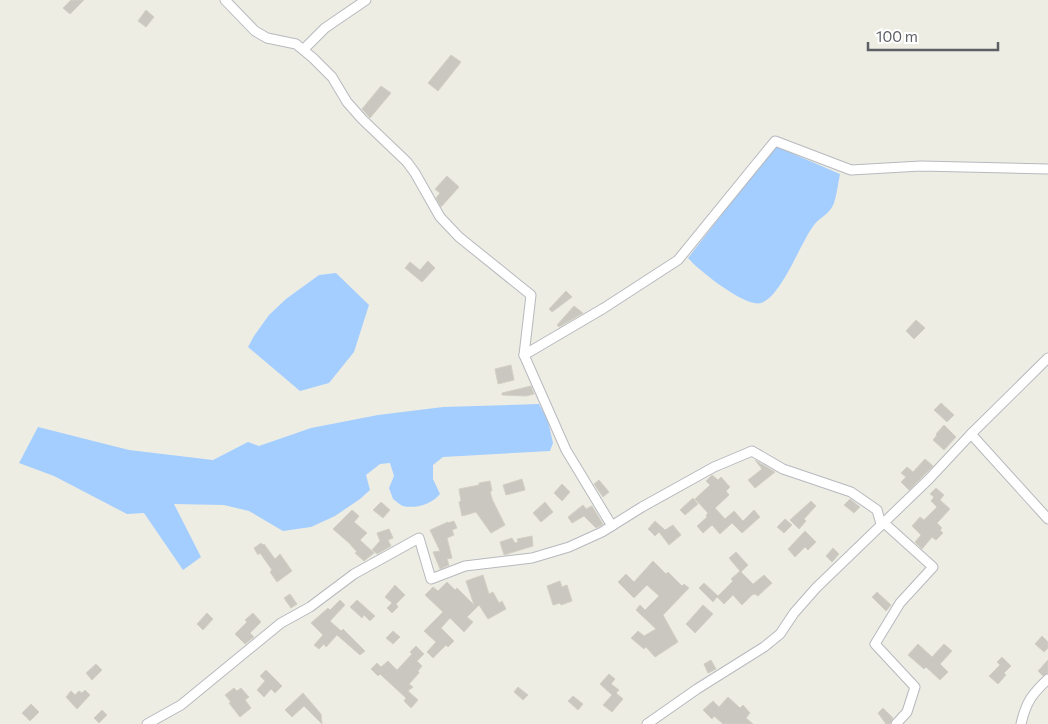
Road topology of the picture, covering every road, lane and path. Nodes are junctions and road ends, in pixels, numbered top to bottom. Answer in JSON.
{"nodes":[{"id":1,"x":225,"y":0,"type":"edge"},
{"id":2,"x":366,"y":0,"type":"edge"},
{"id":3,"x":304,"y":49,"type":"junction"},
{"id":4,"x":1048,"y":169,"type":"edge"},
{"id":5,"x":524,"y":355,"type":"junction"},
{"id":6,"x":1048,"y":358,"type":"edge"},
{"id":7,"x":971,"y":434,"type":"junction"},
{"id":8,"x":1048,"y":519,"type":"edge"},
{"id":9,"x":882,"y":523,"type":"junction"},
{"id":10,"x":612,"y":526,"type":"junction"},
{"id":11,"x":1048,"y":679,"type":"edge"},
{"id":12,"x":147,"y":724,"type":"edge"},
{"id":13,"x":647,"y":724,"type":"edge"},
{"id":14,"x":896,"y":724,"type":"edge"},
{"id":15,"x":1022,"y":724,"type":"edge"}],
"edges":[{"from":1,"to":3,"type":"street"},
{"from":2,"to":3,"type":"street"},
{"from":3,"to":5,"type":"street"},
{"from":4,"to":5,"type":"street"},
{"from":5,"to":10,"type":"street"},
{"from":6,"to":7,"type":"street"},
{"from":7,"to":8,"type":"street"},
{"from":7,"to":9,"type":"street"},
{"from":9,"to":10,"type":"street"},
{"from":9,"to":13,"type":"street"},
{"from":9,"to":14,"type":"street"},
{"from":10,"to":12,"type":"street"},
{"from":11,"to":15,"type":"street"}]}
